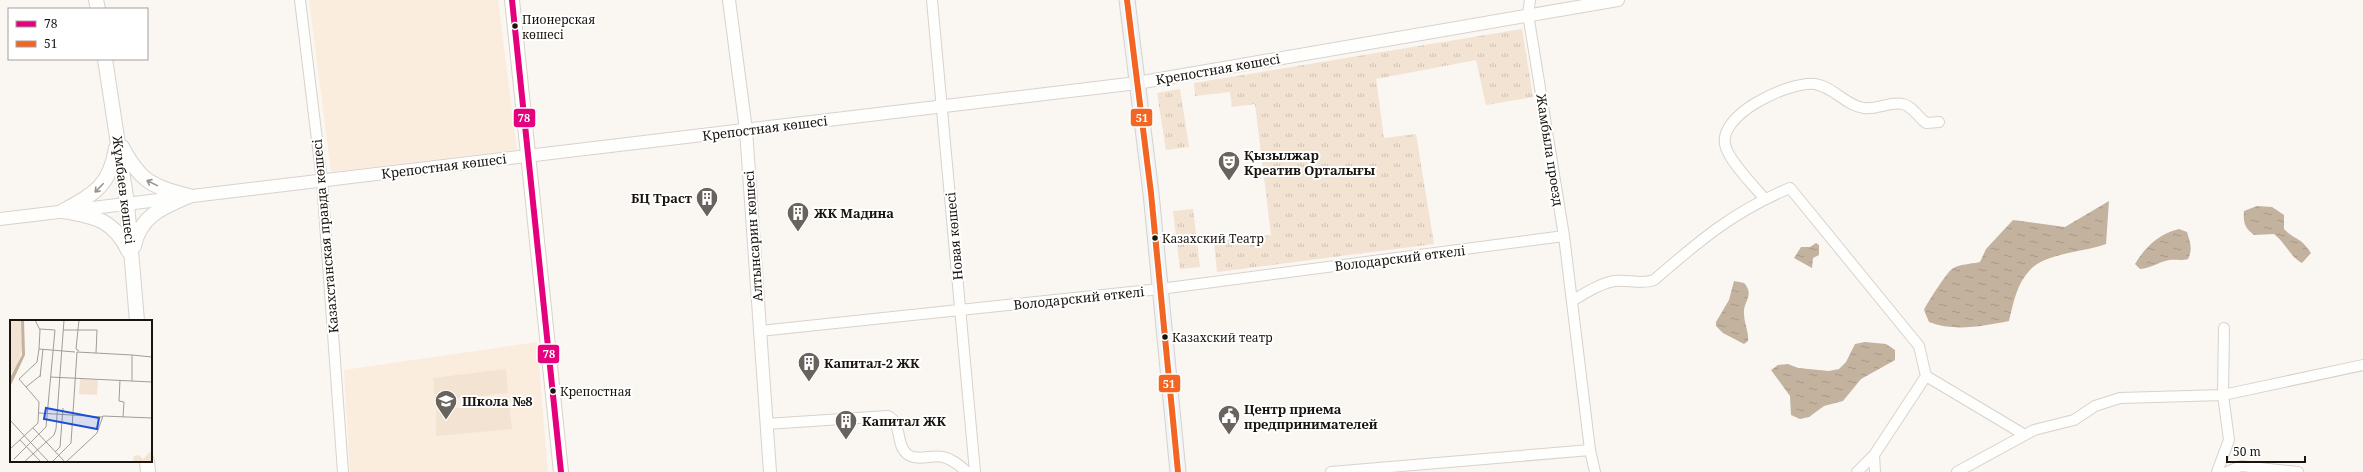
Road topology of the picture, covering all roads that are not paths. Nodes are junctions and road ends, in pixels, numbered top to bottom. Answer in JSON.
{"nodes":[{"id":1,"x":300,"y":0,"type":"edge"},
{"id":2,"x":512,"y":0,"type":"edge"},
{"id":3,"x":729,"y":0,"type":"edge"},
{"id":4,"x":932,"y":0,"type":"edge"},
{"id":5,"x":1127,"y":0,"type":"edge"},
{"id":6,"x":1530,"y":0,"type":"edge"},
{"id":7,"x":1618,"y":0,"type":"edge"},
{"id":8,"x":1528,"y":14,"type":"junction"},
{"id":9,"x":105,"y":60,"type":"edge"},
{"id":10,"x":1137,"y":83,"type":"junction"},
{"id":11,"x":942,"y":106,"type":"junction"},
{"id":12,"x":1939,"y":122,"type":"dead end"},
{"id":13,"x":746,"y":130,"type":"junction"},
{"id":14,"x":118,"y":140,"type":"junction"},
{"id":15,"x":529,"y":156,"type":"junction"},
{"id":16,"x":322,"y":181,"type":"junction"},
{"id":17,"x":189,"y":196,"type":"junction"},
{"id":18,"x":1764,"y":198,"type":"junction"},
{"id":19,"x":127,"y":203,"type":"junction"},
{"id":20,"x":63,"y":211,"type":"junction"},
{"id":21,"x":0,"y":219,"type":"edge"},
{"id":22,"x":1564,"y":236,"type":"junction"},
{"id":23,"x":132,"y":258,"type":"junction"},
{"id":24,"x":1160,"y":289,"type":"junction"},
{"id":25,"x":1572,"y":301,"type":"junction"},
{"id":26,"x":961,"y":310,"type":"junction"},
{"id":27,"x":137,"y":320,"type":"edge"},
{"id":28,"x":2224,"y":328,"type":"dead end"},
{"id":29,"x":760,"y":331,"type":"junction"},
{"id":30,"x":2363,"y":366,"type":"edge"},
{"id":31,"x":1926,"y":376,"type":"junction"},
{"id":32,"x":2223,"y":395,"type":"junction"},
{"id":33,"x":766,"y":424,"type":"junction"},
{"id":34,"x":2025,"y":435,"type":"junction"},
{"id":35,"x":1590,"y":450,"type":"junction"},
{"id":36,"x":1874,"y":455,"type":"junction"},
{"id":37,"x":147,"y":462,"type":"edge"},
{"id":38,"x":148,"y":472,"type":"edge"},
{"id":39,"x":343,"y":472,"type":"edge"},
{"id":40,"x":561,"y":472,"type":"edge"},
{"id":41,"x":770,"y":472,"type":"edge"},
{"id":42,"x":967,"y":472,"type":"edge"},
{"id":43,"x":975,"y":472,"type":"edge"},
{"id":44,"x":1178,"y":472,"type":"edge"},
{"id":45,"x":1332,"y":472,"type":"edge"},
{"id":46,"x":1595,"y":472,"type":"edge"},
{"id":47,"x":1857,"y":472,"type":"edge"},
{"id":48,"x":1875,"y":472,"type":"edge"},
{"id":49,"x":1956,"y":472,"type":"edge"},
{"id":50,"x":2217,"y":472,"type":"edge"},
{"id":51,"x":2227,"y":472,"type":"edge"},
{"id":52,"x":2298,"y":472,"type":"edge"}],
"edges":[{"from":1,"to":16,"type":"street","name":"Казахстанская правда көшесі"},
{"from":2,"to":15,"type":"main road"},
{"from":3,"to":13,"type":"street","name":"Алтынсарин көшесі"},
{"from":4,"to":11,"type":"street","name":"Новая көшесі"},
{"from":5,"to":10,"type":"main road"},
{"from":6,"to":8,"type":"street","name":"Жамбыла проезд"},
{"from":7,"to":8,"type":"street"},
{"from":8,"to":10,"type":"street","name":"Крепостная көшесі"},
{"from":8,"to":22,"type":"street","name":"Жамбыла проезд"},
{"from":9,"to":14,"type":"main road","name":"Жұмбаев көшесі"},
{"from":10,"to":11,"type":"street","name":"Крепостная көшесі"},
{"from":10,"to":24,"type":"main road"},
{"from":11,"to":13,"type":"street","name":"Крепостная көшесі"},
{"from":11,"to":26,"type":"street","name":"Новая көшесі"},
{"from":12,"to":18,"type":"street"},
{"from":13,"to":15,"type":"street","name":"Крепостная көшесі"},
{"from":13,"to":29,"type":"street","name":"Алтынсарин көшесі"},
{"from":17,"to":14,"type":"main road","one_way":true},
{"from":14,"to":19,"type":"main road","name":"Жұмбаев көшесі"},
{"from":14,"to":20,"type":"main road","one_way":true},
{"from":15,"to":16,"type":"street","name":"Крепостная көшесі"},
{"from":15,"to":40,"type":"main road"},
{"from":16,"to":17,"type":"street","name":"Крепостная көшесі"},
{"from":16,"to":39,"type":"street","name":"Казахстанская правда көшесі"},
{"from":17,"to":19,"type":"street","name":"Крепостная көшесі"},
{"from":17,"to":23,"type":"main road"},
{"from":18,"to":25,"type":"street"},
{"from":18,"to":31,"type":"street"},
{"from":19,"to":20,"type":"street","name":"Крепостная көшесі"},
{"from":19,"to":23,"type":"main road","name":"Жұмбаев көшесі"},
{"from":20,"to":21,"type":"street","name":"Крепостная көшесі"},
{"from":20,"to":23,"type":"main road"},
{"from":22,"to":24,"type":"street","name":"Володарский өткелі"},
{"from":22,"to":25,"type":"street","name":"Жамбыла проезд"},
{"from":23,"to":27,"type":"main road","name":"Жұмбаев көшесі"},
{"from":24,"to":26,"type":"street","name":"Володарский өткелі"},
{"from":24,"to":44,"type":"main road"},
{"from":25,"to":35,"type":"street","name":"Жамбыла проезд"},
{"from":26,"to":29,"type":"street","name":"Володарский өткелі"},
{"from":26,"to":43,"type":"street","name":"Новая көшесі"},
{"from":28,"to":32,"type":"street"},
{"from":29,"to":33,"type":"street","name":"Алтынсарин көшесі"},
{"from":30,"to":32,"type":"street"},
{"from":31,"to":34,"type":"street"},
{"from":31,"to":36,"type":"street"},
{"from":32,"to":34,"type":"street"},
{"from":32,"to":50,"type":"street"},
{"from":33,"to":41,"type":"street","name":"Алтынсарин көшесі"},
{"from":33,"to":42,"type":"street"},
{"from":34,"to":49,"type":"street"},
{"from":35,"to":45,"type":"street"},
{"from":35,"to":46,"type":"street","name":"Жамбыла проезд"},
{"from":36,"to":47,"type":"street"},
{"from":36,"to":48,"type":"street"},
{"from":37,"to":38,"type":"main road"},
{"from":51,"to":52,"type":"street"}]}
